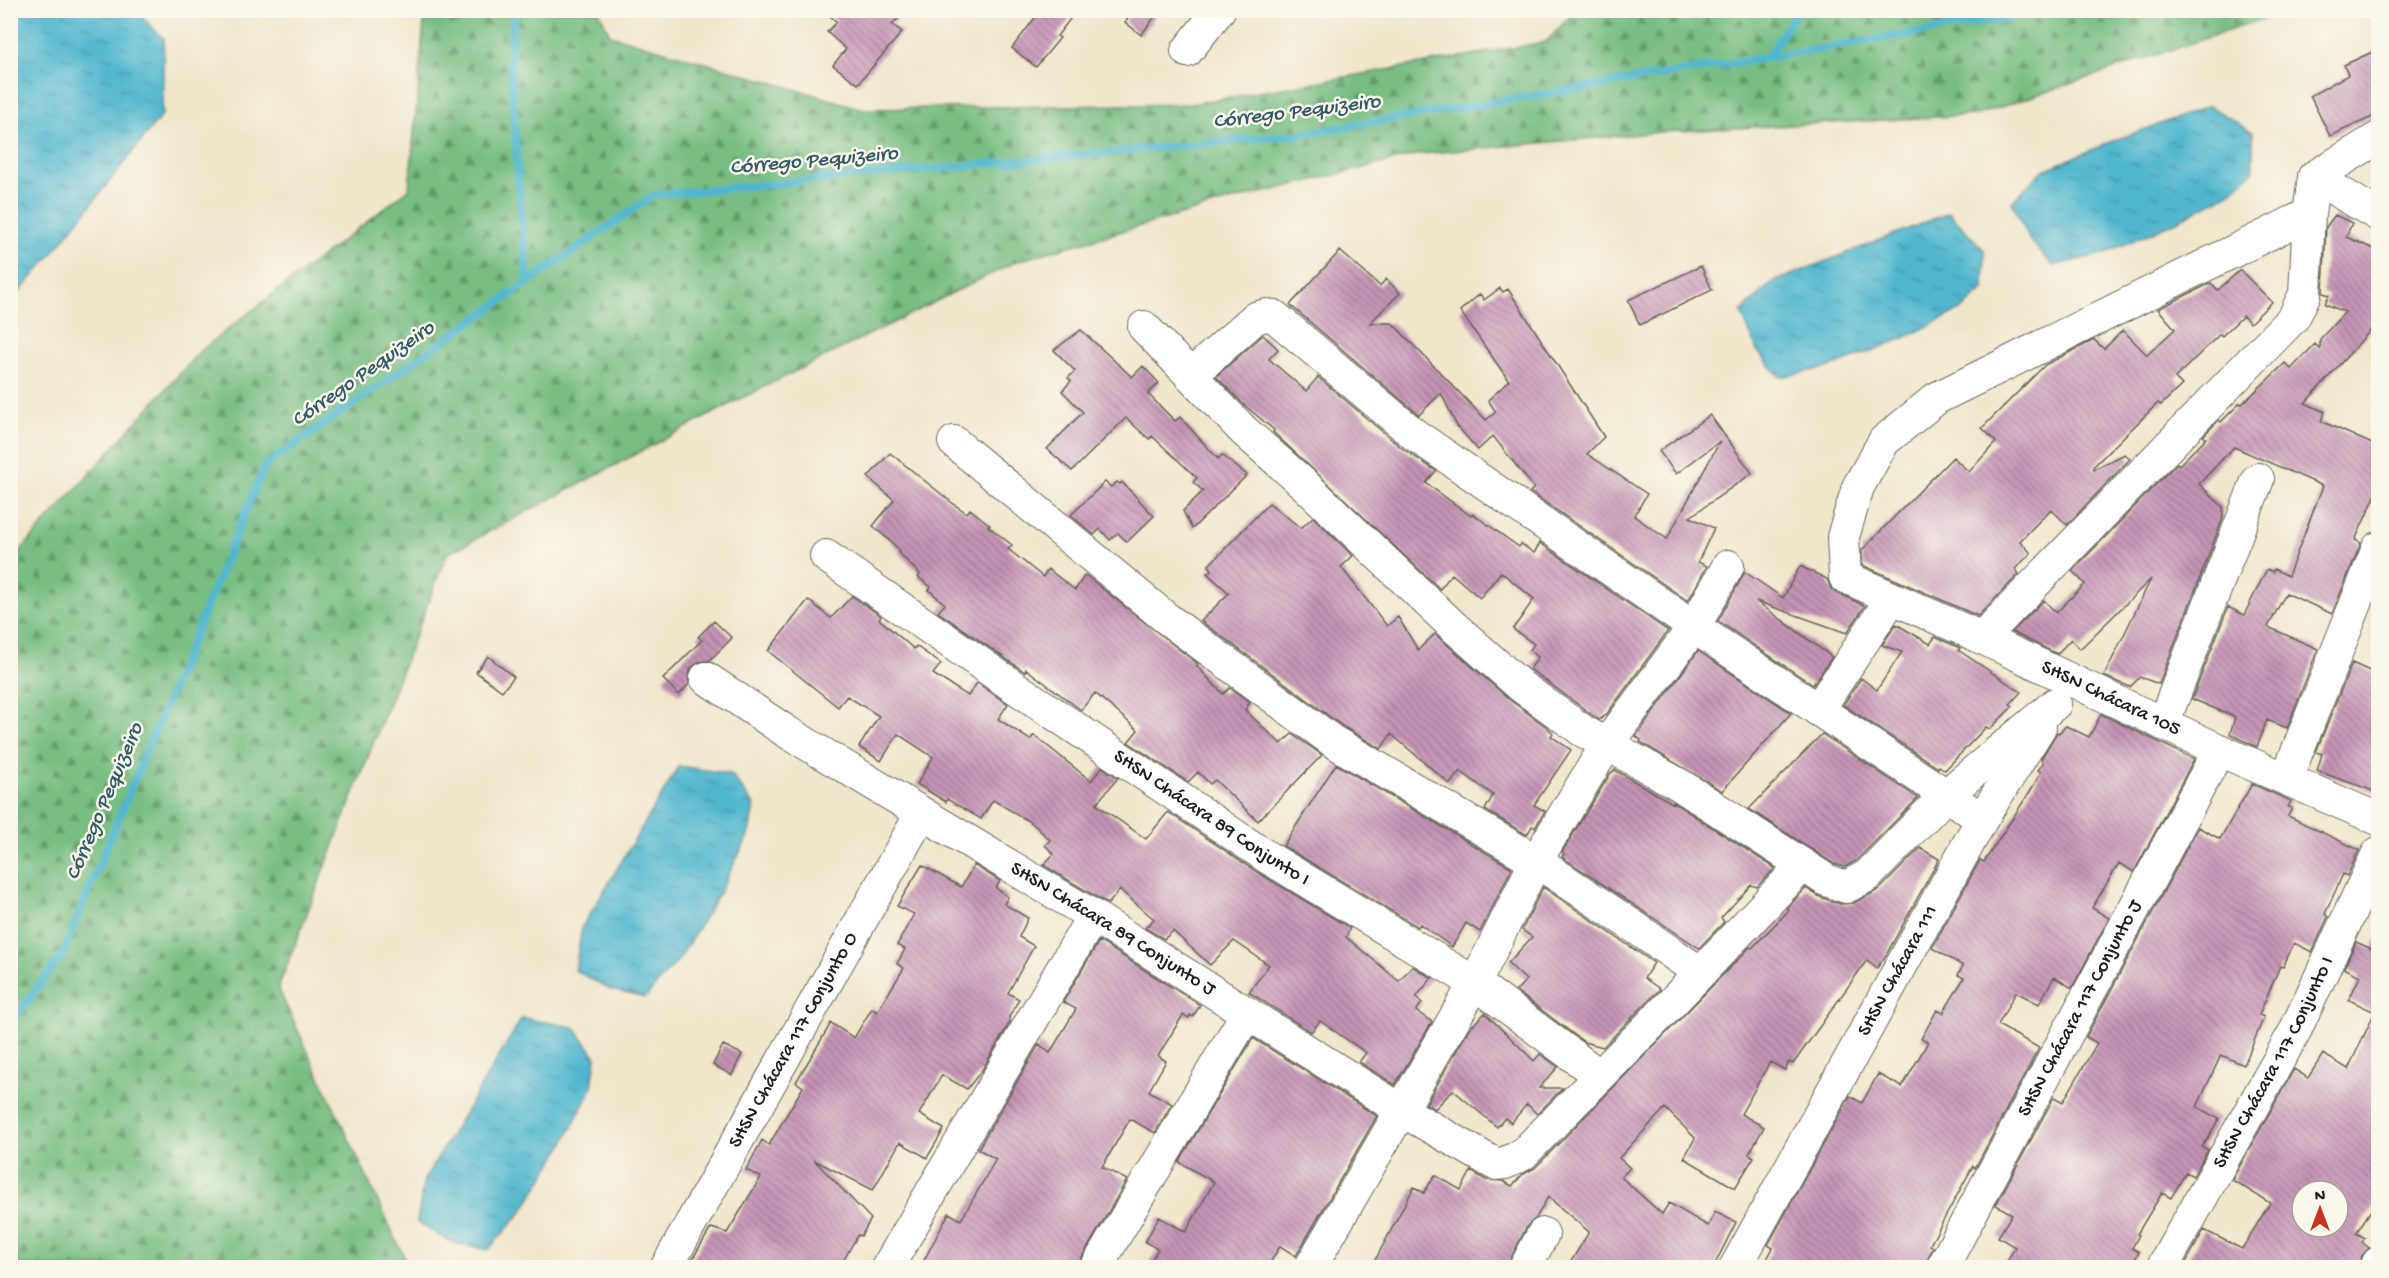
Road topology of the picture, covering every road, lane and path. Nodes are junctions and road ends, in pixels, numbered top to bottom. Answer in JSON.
{"nodes":[{"id":1,"x":1219,"y":10,"type":"edge"},
{"id":2,"x":1187,"y":51,"type":"dead end"},
{"id":3,"x":2379,"y":138,"type":"edge"},
{"id":4,"x":2314,"y":177,"type":"junction"},
{"id":5,"x":2309,"y":214,"type":"junction"},
{"id":6,"x":2379,"y":215,"type":"edge"},
{"id":7,"x":1144,"y":327,"type":"dead end"},
{"id":8,"x":1191,"y":375,"type":"junction"},
{"id":9,"x":954,"y":442,"type":"dead end"},
{"id":10,"x":2258,"y":479,"type":"dead end"},
{"id":11,"x":2379,"y":548,"type":"edge"},
{"id":12,"x":826,"y":556,"type":"dead end"},
{"id":13,"x":1728,"y":566,"type":"dead end"},
{"id":14,"x":1892,"y":598,"type":"junction"},
{"id":15,"x":1694,"y":627,"type":"junction"},
{"id":16,"x":1982,"y":638,"type":"junction"},
{"id":17,"x":706,"y":678,"type":"dead end"},
{"id":18,"x":2063,"y":692,"type":"junction"},
{"id":19,"x":1818,"y":710,"type":"junction"},
{"id":20,"x":2163,"y":724,"type":"junction"},
{"id":21,"x":1607,"y":744,"type":"junction"},
{"id":22,"x":2219,"y":750,"type":"junction"},
{"id":23,"x":2287,"y":777,"type":"junction"},
{"id":24,"x":1946,"y":795,"type":"junction"},
{"id":25,"x":921,"y":814,"type":"junction"},
{"id":26,"x":1982,"y":819,"type":"junction"},
{"id":27,"x":2379,"y":819,"type":"edge"},
{"id":28,"x":2379,"y":854,"type":"edge"},
{"id":29,"x":1536,"y":861,"type":"junction"},
{"id":30,"x":1803,"y":865,"type":"junction"},
{"id":31,"x":1093,"y":916,"type":"junction"},
{"id":32,"x":1699,"y":972,"type":"junction"},
{"id":33,"x":1475,"y":983,"type":"junction"},
{"id":34,"x":1247,"y":1012,"type":"junction"},
{"id":35,"x":1600,"y":1076,"type":"junction"},
{"id":36,"x":1401,"y":1110,"type":"junction"},
{"id":37,"x":1543,"y":1234,"type":"dead end"},
{"id":38,"x":2379,"y":1263,"type":"edge"},
{"id":39,"x":666,"y":1268,"type":"edge"},
{"id":40,"x":887,"y":1268,"type":"edge"},
{"id":41,"x":1095,"y":1268,"type":"edge"},
{"id":42,"x":1310,"y":1268,"type":"edge"},
{"id":43,"x":1525,"y":1268,"type":"edge"},
{"id":44,"x":1736,"y":1268,"type":"edge"},
{"id":45,"x":1942,"y":1268,"type":"edge"},
{"id":46,"x":2162,"y":1268,"type":"edge"},
{"id":47,"x":2376,"y":1268,"type":"edge"}],
"edges":[{"from":1,"to":2,"type":"street"},
{"from":3,"to":4,"type":"street"},
{"from":4,"to":5,"type":"street"},
{"from":4,"to":6,"type":"street"},
{"from":5,"to":14,"type":"street","name":"SHSN Chácara 105"},
{"from":5,"to":16,"type":"street"},
{"from":7,"to":8,"type":"street"},
{"from":8,"to":15,"type":"street"},
{"from":8,"to":21,"type":"street"},
{"from":9,"to":29,"type":"street"},
{"from":10,"to":20,"type":"street"},
{"from":11,"to":23,"type":"street"},
{"from":12,"to":33,"type":"street","name":"SHSN Chácara 89 Conjunto I"},
{"from":13,"to":15,"type":"street"},
{"from":14,"to":16,"type":"street","name":"SHSN Chácara 105"},
{"from":14,"to":19,"type":"street"},
{"from":15,"to":19,"type":"street"},
{"from":15,"to":21,"type":"street"},
{"from":16,"to":18,"type":"street","name":"SHSN Chácara 105"},
{"from":17,"to":25,"type":"street","name":"SHSN Chácara 89 Conjunto J"},
{"from":18,"to":20,"type":"street","name":"SHSN Chácara 105"},
{"from":18,"to":24,"type":"street"},
{"from":18,"to":26,"type":"street","name":"SHSN Chácara 111"},
{"from":19,"to":24,"type":"street"},
{"from":20,"to":22,"type":"street","name":"SHSN Chácara 105"},
{"from":21,"to":29,"type":"street"},
{"from":21,"to":30,"type":"street"},
{"from":22,"to":23,"type":"street","name":"SHSN Chácara 105"},
{"from":22,"to":45,"type":"street","name":"SHSN Chácara 117 Conjunto J"},
{"from":23,"to":27,"type":"street","name":"SHSN Chácara 105"},
{"from":24,"to":26,"type":"street"},
{"from":24,"to":30,"type":"street"},
{"from":25,"to":31,"type":"street","name":"SHSN Chácara 89 Conjunto J"},
{"from":25,"to":39,"type":"street","name":"SHSN Chácara 117 Conjunto O"},
{"from":26,"to":44,"type":"street","name":"SHSN Chácara 111"},
{"from":28,"to":46,"type":"street","name":"SHSN Chácara 117 Conjunto I"},
{"from":29,"to":32,"type":"street"},
{"from":29,"to":33,"type":"street"},
{"from":30,"to":32,"type":"street"},
{"from":31,"to":34,"type":"street","name":"SHSN Chácara 89 Conjunto J"},
{"from":31,"to":40,"type":"street"},
{"from":32,"to":35,"type":"street"},
{"from":33,"to":35,"type":"street","name":"SHSN Chácara 89 Conjunto I"},
{"from":33,"to":36,"type":"street"},
{"from":34,"to":36,"type":"street","name":"SHSN Chácara 89 Conjunto J"},
{"from":34,"to":41,"type":"street"},
{"from":35,"to":36,"type":"street","name":"SHSN Chácara 89 Conjunto J"},
{"from":36,"to":42,"type":"street"},
{"from":37,"to":43,"type":"street"},
{"from":38,"to":47,"type":"street"}]}
